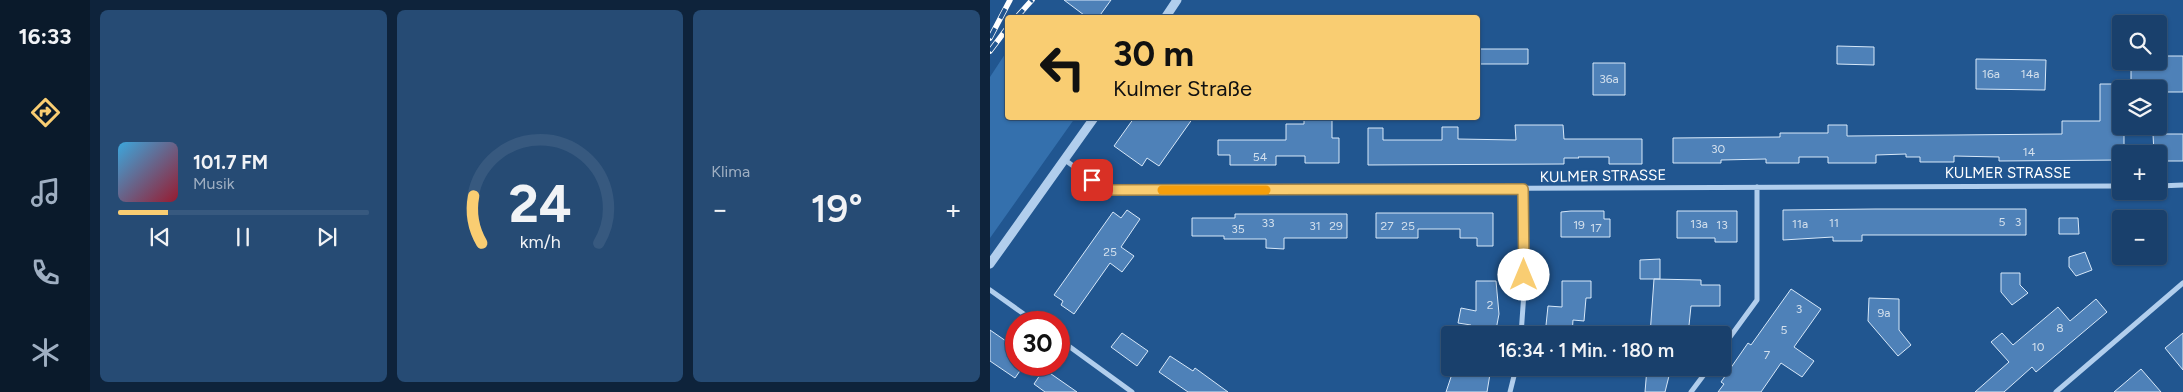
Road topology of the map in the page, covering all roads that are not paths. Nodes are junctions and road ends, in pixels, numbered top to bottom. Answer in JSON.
{"nodes":[{"id":1,"x":1177,"y":0,"type":"edge"},
{"id":2,"x":1167,"y":15,"type":"edge"},
{"id":3,"x":1093,"y":120,"type":"edge"},
{"id":4,"x":1064,"y":160,"type":"junction"},
{"id":5,"x":2183,"y":185,"type":"edge"},
{"id":6,"x":2112,"y":186,"type":"edge"},
{"id":7,"x":2167,"y":186,"type":"edge"},
{"id":8,"x":1757,"y":187,"type":"junction"},
{"id":9,"x":1523,"y":189,"type":"junction"},
{"id":10,"x":990,"y":264,"type":"edge"},
{"id":11,"x":2183,"y":283,"type":"edge"},
{"id":12,"x":990,"y":290,"type":"edge"},
{"id":13,"x":1020,"y":311,"type":"edge"},
{"id":14,"x":1522,"y":326,"type":"edge"},
{"id":15,"x":1731,"y":336,"type":"edge"},
{"id":16,"x":1070,"y":347,"type":"edge"},
{"id":17,"x":1514,"y":376,"type":"edge"},
{"id":18,"x":1703,"y":376,"type":"edge"},
{"id":19,"x":1132,"y":392,"type":"edge"},
{"id":20,"x":1510,"y":392,"type":"edge"},
{"id":21,"x":1691,"y":392,"type":"edge"},
{"id":22,"x":2056,"y":392,"type":"edge"}],
"edges":[{"from":1,"to":2,"type":"street"},
{"from":3,"to":4,"type":"street"},
{"from":4,"to":9,"type":"street","name":"KULMER STRASSE"},
{"from":4,"to":10,"type":"street"},
{"from":5,"to":7,"type":"street"},
{"from":6,"to":8,"type":"street","name":"KULMER STRASSE"},
{"from":8,"to":9,"type":"street","name":"KULMER STRASSE"},
{"from":8,"to":15,"type":"street"},
{"from":9,"to":14,"type":"street"},
{"from":11,"to":22,"type":"street"},
{"from":12,"to":13,"type":"street"},
{"from":16,"to":19,"type":"street"},
{"from":17,"to":20,"type":"street"},
{"from":18,"to":21,"type":"street"}]}
